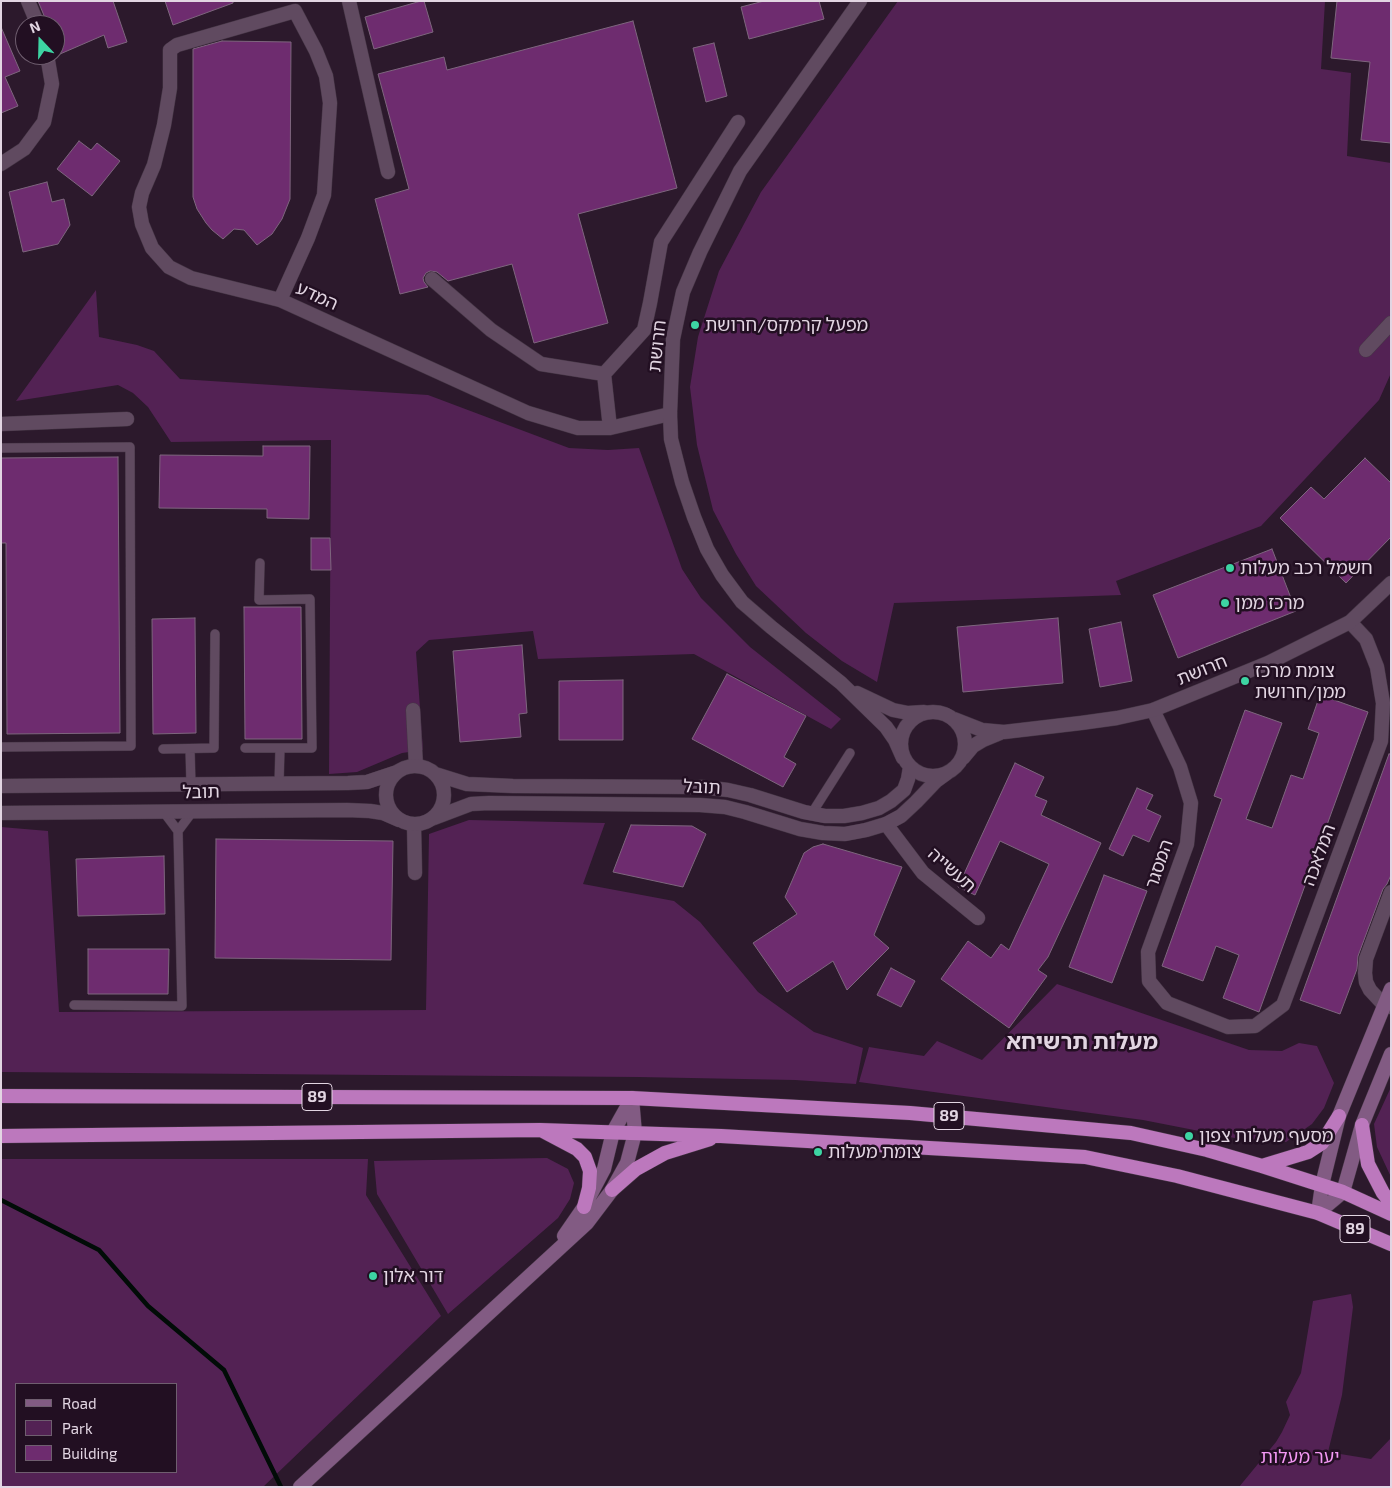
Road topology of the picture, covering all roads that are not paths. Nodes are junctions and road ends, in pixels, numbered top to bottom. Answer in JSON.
{"nodes":[{"id":1,"x":28,"y":1,"type":"edge"},
{"id":2,"x":349,"y":1,"type":"edge"},
{"id":3,"x":860,"y":1,"type":"edge"},
{"id":4,"x":34,"y":15,"type":"edge"},
{"id":5,"x":49,"y":65,"type":"edge"},
{"id":6,"x":738,"y":122,"type":"dead end"},
{"id":7,"x":1,"y":164,"type":"edge"},
{"id":8,"x":388,"y":172,"type":"dead end"},
{"id":9,"x":432,"y":279,"type":"dead end"},
{"id":10,"x":280,"y":300,"type":"junction"},
{"id":11,"x":1391,"y":323,"type":"edge"},
{"id":12,"x":1366,"y":350,"type":"dead end"},
{"id":13,"x":604,"y":374,"type":"junction"},
{"id":14,"x":670,"y":414,"type":"junction"},
{"id":15,"x":127,"y":419,"type":"dead end"},
{"id":16,"x":1,"y":424,"type":"edge"},
{"id":17,"x":610,"y":428,"type":"junction"},
{"id":18,"x":1,"y":448,"type":"edge"},
{"id":19,"x":260,"y":563,"type":"dead end"},
{"id":20,"x":1391,"y":583,"type":"edge"},
{"id":21,"x":1350,"y":622,"type":"junction"},
{"id":22,"x":215,"y":634,"type":"dead end"},
{"id":23,"x":841,"y":683,"type":"junction"},
{"id":24,"x":413,"y":710,"type":"dead end"},
{"id":25,"x":1153,"y":710,"type":"junction"},
{"id":26,"x":927,"y":712,"type":"junction"},
{"id":27,"x":954,"y":719,"type":"junction"},
{"id":28,"x":1004,"y":732,"type":"junction"},
{"id":29,"x":1,"y":747,"type":"edge"},
{"id":30,"x":245,"y":748,"type":"dead end"},
{"id":31,"x":280,"y":748,"type":"junction"},
{"id":32,"x":190,"y":749,"type":"junction"},
{"id":33,"x":163,"y":750,"type":"dead end"},
{"id":34,"x":850,"y":754,"type":"dead end"},
{"id":35,"x":962,"y":760,"type":"junction"},
{"id":36,"x":907,"y":763,"type":"junction"},
{"id":37,"x":416,"y":766,"type":"junction"},
{"id":38,"x":397,"y":772,"type":"junction"},
{"id":39,"x":947,"y":773,"type":"junction"},
{"id":40,"x":435,"y":774,"type":"junction"},
{"id":41,"x":279,"y":784,"type":"junction"},
{"id":42,"x":191,"y":785,"type":"junction"},
{"id":43,"x":1,"y":786,"type":"edge"},
{"id":44,"x":163,"y":811,"type":"junction"},
{"id":45,"x":193,"y":811,"type":"junction"},
{"id":46,"x":1,"y":813,"type":"edge"},
{"id":47,"x":812,"y":814,"type":"junction"},
{"id":48,"x":434,"y":818,"type":"junction"},
{"id":49,"x":399,"y":820,"type":"junction"},
{"id":50,"x":886,"y":824,"type":"junction"},
{"id":51,"x":414,"y":825,"type":"junction"},
{"id":52,"x":178,"y":831,"type":"junction"},
{"id":53,"x":416,"y":873,"type":"dead end"},
{"id":54,"x":1391,"y":892,"type":"edge"},
{"id":55,"x":978,"y":918,"type":"dead end"},
{"id":56,"x":1391,"y":989,"type":"edge"},
{"id":57,"x":74,"y":1005,"type":"dead end"},
{"id":58,"x":1388,"y":1006,"type":"edge"},
{"id":59,"x":1190,"y":1012,"type":"joint"},
{"id":60,"x":1391,"y":1054,"type":"edge"},
{"id":61,"x":1,"y":1096,"type":"edge"},
{"id":62,"x":632,"y":1098,"type":"junction"},
{"id":63,"x":1339,"y":1116,"type":"junction"},
{"id":64,"x":1362,"y":1125,"type":"junction"},
{"id":65,"x":540,"y":1130,"type":"junction"},
{"id":66,"x":613,"y":1132,"type":"junction"},
{"id":67,"x":635,"y":1133,"type":"junction"},
{"id":68,"x":1,"y":1136,"type":"edge"},
{"id":69,"x":721,"y":1136,"type":"junction"},
{"id":70,"x":1262,"y":1166,"type":"junction"},
{"id":71,"x":1322,"y":1185,"type":"junction"},
{"id":72,"x":612,"y":1190,"type":"junction"},
{"id":73,"x":1343,"y":1192,"type":"junction"},
{"id":74,"x":1391,"y":1203,"type":"edge"},
{"id":75,"x":584,"y":1206,"type":"junction"},
{"id":76,"x":1318,"y":1213,"type":"junction"},
{"id":77,"x":1391,"y":1214,"type":"edge"},
{"id":78,"x":1391,"y":1244,"type":"edge"},
{"id":79,"x":548,"y":1260,"type":"junction"},
{"id":80,"x":300,"y":1487,"type":"edge"}],
"edges":[{"from":1,"to":4,"type":"street"},
{"from":2,"to":8,"type":"street"},
{"from":3,"to":14,"type":"street","name":"חרושת"},
{"from":5,"to":7,"type":"street"},
{"from":6,"to":13,"type":"street"},
{"from":9,"to":13,"type":"street"},
{"from":10,"to":10,"type":"street","name":"המדע"},
{"from":10,"to":17,"type":"street","name":"המדע"},
{"from":11,"to":12,"type":"street"},
{"from":13,"to":17,"type":"street"},
{"from":14,"to":17,"type":"street","name":"המדע"},
{"from":14,"to":23,"type":"street","name":"חרושת"},
{"from":15,"to":16,"type":"street"},
{"from":18,"to":29,"type":"lane"},
{"from":19,"to":31,"type":"lane"},
{"from":20,"to":21,"type":"street","name":"חרושת"},
{"from":21,"to":25,"type":"street","name":"חרושת"},
{"from":21,"to":59,"type":"street","name":"המלאכה"},
{"from":22,"to":32,"type":"lane"},
{"from":23,"to":26,"type":"street","name":"חרושת"},
{"from":23,"to":36,"type":"street","name":"חרושת"},
{"from":24,"to":37,"type":"street"},
{"from":25,"to":28,"type":"street","name":"חרושת"},
{"from":25,"to":59,"type":"street","name":"המסגר"},
{"from":26,"to":27,"type":"street"},
{"from":26,"to":36,"type":"street"},
{"from":27,"to":28,"type":"street","name":"חרושת"},
{"from":27,"to":35,"type":"street"},
{"from":28,"to":35,"type":"street","name":"חרושת"},
{"from":30,"to":31,"type":"lane"},
{"from":31,"to":41,"type":"lane"},
{"from":32,"to":33,"type":"lane"},
{"from":32,"to":42,"type":"lane"},
{"from":34,"to":47,"type":"lane"},
{"from":35,"to":39,"type":"street"},
{"from":36,"to":39,"type":"street"},
{"from":36,"to":47,"type":"street","name":"תובל"},
{"from":37,"to":38,"type":"street"},
{"from":37,"to":40,"type":"street"},
{"from":38,"to":41,"type":"street","name":"תובל"},
{"from":38,"to":49,"type":"street"},
{"from":39,"to":50,"type":"street","name":"תובל"},
{"from":40,"to":47,"type":"street","name":"תובל"},
{"from":40,"to":48,"type":"street"},
{"from":41,"to":42,"type":"street","name":"תובל"},
{"from":42,"to":43,"type":"street","name":"תובל"},
{"from":44,"to":45,"type":"street","name":"תובל"},
{"from":44,"to":46,"type":"street","name":"תובל"},
{"from":44,"to":52,"type":"lane"},
{"from":45,"to":49,"type":"street","name":"תובל"},
{"from":45,"to":52,"type":"lane"},
{"from":48,"to":50,"type":"street","name":"תובל"},
{"from":48,"to":51,"type":"street"},
{"from":49,"to":51,"type":"street"},
{"from":50,"to":55,"type":"street","name":"תעשייה"},
{"from":51,"to":53,"type":"street"},
{"from":52,"to":57,"type":"lane"},
{"from":54,"to":58,"type":"street"},
{"from":56,"to":58,"type":"main road"},
{"from":58,"to":63,"type":"main road"},
{"from":60,"to":64,"type":"main road"},
{"from":61,"to":62,"type":"highway","number":"89"},
{"from":62,"to":66,"type":"main road"},
{"from":62,"to":67,"type":"main road"},
{"from":62,"to":70,"type":"highway","number":"89"},
{"from":63,"to":70,"type":"highway"},
{"from":63,"to":71,"type":"main road"},
{"from":64,"to":73,"type":"main road"},
{"from":64,"to":74,"type":"highway"},
{"from":65,"to":66,"type":"highway","number":"89"},
{"from":65,"to":68,"type":"highway","number":"89"},
{"from":65,"to":75,"type":"highway"},
{"from":66,"to":67,"type":"highway","number":"89"},
{"from":66,"to":75,"type":"main road"},
{"from":67,"to":69,"type":"highway","number":"89"},
{"from":67,"to":72,"type":"main road"},
{"from":69,"to":72,"type":"highway"},
{"from":69,"to":76,"type":"highway","number":"89"},
{"from":70,"to":71,"type":"highway","number":"89"},
{"from":71,"to":73,"type":"highway","number":"89"},
{"from":71,"to":76,"type":"main road"},
{"from":72,"to":79,"type":"main road"},
{"from":73,"to":76,"type":"main road"},
{"from":73,"to":77,"type":"highway","number":"89"},
{"from":75,"to":79,"type":"main road"},
{"from":76,"to":78,"type":"highway","number":"89"},
{"from":79,"to":80,"type":"main road"}]}
